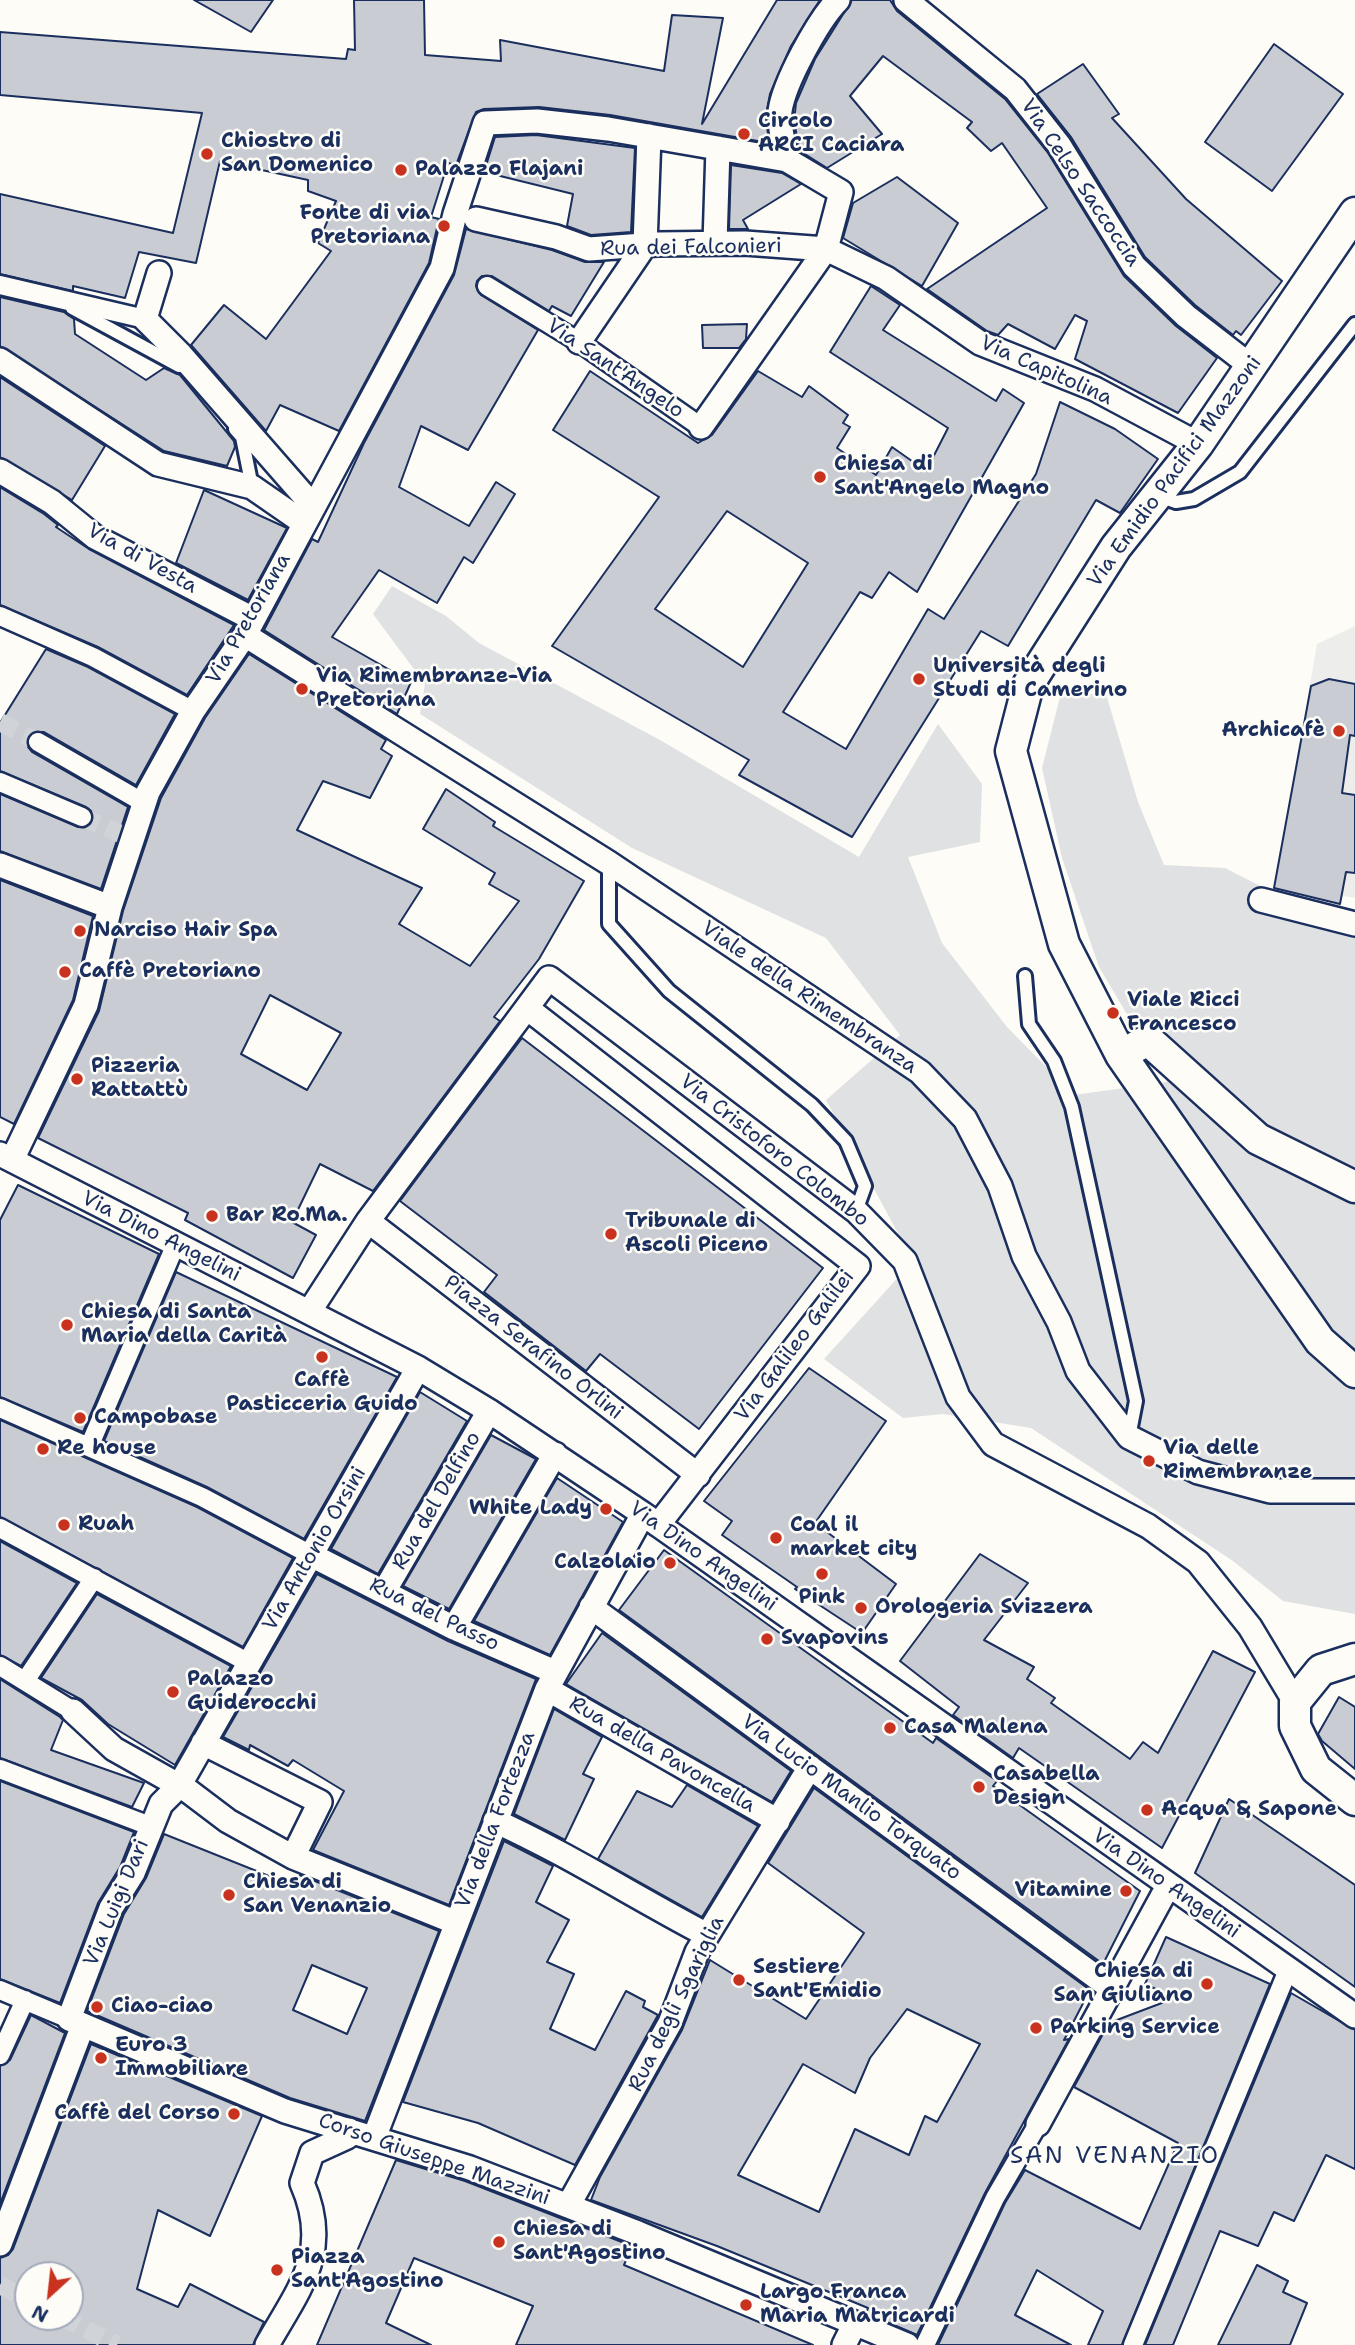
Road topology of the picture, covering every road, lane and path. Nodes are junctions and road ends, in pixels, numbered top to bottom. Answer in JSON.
{"nodes":[{"id":1,"x":838,"y":0,"type":"edge"},
{"id":2,"x":906,"y":0,"type":"edge"},
{"id":3,"x":649,"y":136,"type":"junction"},
{"id":4,"x":718,"y":148,"type":"junction"},
{"id":5,"x":787,"y":160,"type":"junction"},
{"id":6,"x":1355,"y":212,"type":"edge"},
{"id":7,"x":476,"y":219,"type":"dead end"},
{"id":8,"x":715,"y":243,"type":"junction"},
{"id":9,"x":645,"y":245,"type":"junction"},
{"id":10,"x":826,"y":249,"type":"junction"},
{"id":11,"x":159,"y":273,"type":"dead end"},
{"id":12,"x":0,"y":285,"type":"edge"},
{"id":13,"x":487,"y":286,"type":"dead end"},
{"id":14,"x":0,"y":292,"type":"edge"},
{"id":15,"x":145,"y":318,"type":"junction"},
{"id":16,"x":1355,"y":324,"type":"edge"},
{"id":17,"x":579,"y":342,"type":"junction"},
{"id":18,"x":0,"y":360,"type":"edge"},
{"id":19,"x":1252,"y":367,"type":"junction"},
{"id":20,"x":701,"y":427,"type":"joint"},
{"id":21,"x":1198,"y":444,"type":"junction"},
{"id":22,"x":0,"y":471,"type":"edge"},
{"id":23,"x":252,"y":487,"type":"junction"},
{"id":24,"x":1159,"y":496,"type":"junction"},
{"id":25,"x":309,"y":515,"type":"junction"},
{"id":26,"x":0,"y":616,"type":"edge"},
{"id":27,"x":249,"y":627,"type":"junction"},
{"id":28,"x":194,"y":711,"type":"junction"},
{"id":29,"x":38,"y":742,"type":"tunnel mouth"},
{"id":30,"x":0,"y":782,"type":"edge"},
{"id":31,"x":144,"y":803,"type":"junction"},
{"id":32,"x":82,"y":817,"type":"tunnel mouth"},
{"id":33,"x":609,"y":863,"type":"junction"},
{"id":34,"x":0,"y":865,"type":"edge"},
{"id":35,"x":1261,"y":900,"type":"dead end"},
{"id":36,"x":110,"y":907,"type":"junction"},
{"id":37,"x":1355,"y":924,"type":"edge"},
{"id":38,"x":1025,"y":975,"type":"dead end"},
{"id":39,"x":527,"y":1008,"type":"junction"},
{"id":40,"x":1121,"y":1055,"type":"junction"},
{"id":41,"x":6,"y":1157,"type":"edge"},
{"id":42,"x":1355,"y":1186,"type":"edge"},
{"id":43,"x":856,"y":1211,"type":"junction"},
{"id":44,"x":368,"y":1221,"type":"junction"},
{"id":45,"x":175,"y":1246,"type":"junction"},
{"id":46,"x":309,"y":1312,"type":"junction"},
{"id":47,"x":418,"y":1368,"type":"junction"},
{"id":48,"x":1355,"y":1372,"type":"edge"},
{"id":49,"x":0,"y":1408,"type":"edge"},
{"id":50,"x":489,"y":1411,"type":"junction"},
{"id":51,"x":1129,"y":1437,"type":"junction"},
{"id":52,"x":89,"y":1447,"type":"junction"},
{"id":53,"x":555,"y":1454,"type":"junction"},
{"id":54,"x":698,"y":1475,"type":"junction"},
{"id":55,"x":1355,"y":1491,"type":"edge"},
{"id":56,"x":650,"y":1520,"type":"junction"},
{"id":57,"x":0,"y":1528,"type":"edge"},
{"id":58,"x":313,"y":1556,"type":"junction"},
{"id":59,"x":93,"y":1578,"type":"junction"},
{"id":60,"x":386,"y":1590,"type":"junction"},
{"id":61,"x":591,"y":1607,"type":"junction"},
{"id":62,"x":454,"y":1628,"type":"junction"},
{"id":63,"x":1355,"y":1659,"type":"edge"},
{"id":64,"x":250,"y":1663,"type":"junction"},
{"id":65,"x":0,"y":1666,"type":"edge"},
{"id":66,"x":551,"y":1680,"type":"junction"},
{"id":67,"x":25,"y":1681,"type":"junction"},
{"id":68,"x":1295,"y":1702,"type":"junction"},
{"id":69,"x":73,"y":1711,"type":"joint"},
{"id":70,"x":207,"y":1736,"type":"junction"},
{"id":71,"x":810,"y":1767,"type":"junction"},
{"id":72,"x":0,"y":1769,"type":"edge"},
{"id":73,"x":179,"y":1786,"type":"junction"},
{"id":74,"x":1355,"y":1800,"type":"edge"},
{"id":75,"x":495,"y":1821,"type":"junction"},
{"id":76,"x":778,"y":1821,"type":"junction"},
{"id":77,"x":150,"y":1826,"type":"junction"},
{"id":78,"x":293,"y":1857,"type":"junction"},
{"id":79,"x":1168,"y":1886,"type":"junction"},
{"id":80,"x":457,"y":1923,"type":"junction"},
{"id":81,"x":707,"y":1935,"type":"junction"},
{"id":82,"x":1289,"y":1970,"type":"junction"},
{"id":83,"x":1111,"y":1989,"type":"junction"},
{"id":84,"x":0,"y":1990,"type":"edge"},
{"id":85,"x":24,"y":2000,"type":"junction"},
{"id":86,"x":1355,"y":2016,"type":"edge"},
{"id":87,"x":76,"y":2022,"type":"junction"},
{"id":88,"x":0,"y":2055,"type":"edge"},
{"id":89,"x":1038,"y":2124,"type":"joint"},
{"id":90,"x":349,"y":2130,"type":"junction"},
{"id":91,"x":374,"y":2138,"type":"junction"},
{"id":92,"x":568,"y":2206,"type":"junction"},
{"id":93,"x":0,"y":2244,"type":"edge"},
{"id":94,"x":855,"y":2323,"type":"junction"},
{"id":95,"x":267,"y":2345,"type":"edge"},
{"id":96,"x":844,"y":2345,"type":"edge"},
{"id":97,"x":907,"y":2345,"type":"edge"},
{"id":98,"x":925,"y":2345,"type":"edge"},
{"id":99,"x":1133,"y":2345,"type":"edge"}],
"edges":[{"from":1,"to":5,"type":"street"},
{"from":2,"to":19,"type":"street","name":"Via Celso Saccoccia"},
{"from":3,"to":4,"type":"street"},
{"from":3,"to":9,"type":"street"},
{"from":3,"to":25,"type":"street","name":"Via Pretoriana"},
{"from":4,"to":5,"type":"street"},
{"from":4,"to":8,"type":"street"},
{"from":5,"to":10,"type":"street"},
{"from":6,"to":19,"type":"street","name":"Via Emidio Pacifici Mazzoni"},
{"from":7,"to":9,"type":"street","name":"Rua dei Falconieri"},
{"from":8,"to":9,"type":"street","name":"Rua dei Falconieri"},
{"from":8,"to":10,"type":"street","name":"Rua dei Falconieri"},
{"from":9,"to":17,"type":"street"},
{"from":10,"to":20,"type":"street","name":"Via Sant'Angelo"},
{"from":10,"to":21,"type":"street","name":"Via Capitolina"},
{"from":11,"to":15,"type":"street"},
{"from":12,"to":15,"type":"street"},
{"from":13,"to":17,"type":"street","name":"Via Sant'Angelo"},
{"from":14,"to":23,"type":"lane"},
{"from":15,"to":25,"type":"street"},
{"from":16,"to":24,"type":"lane"},
{"from":17,"to":20,"type":"street","name":"Via Sant'Angelo"},
{"from":18,"to":23,"type":"street"},
{"from":19,"to":21,"type":"street","name":"Via Emidio Pacifici Mazzoni"},
{"from":21,"to":24,"type":"street","name":"Via Emidio Pacifici Mazzoni"},
{"from":22,"to":27,"type":"street","name":"Via di Vesta"},
{"from":23,"to":25,"type":"street"},
{"from":24,"to":40,"type":"street","name":"Via Emidio Pacifici Mazzoni"},
{"from":25,"to":27,"type":"street","name":"Via Pretoriana"},
{"from":26,"to":28,"type":"street"},
{"from":27,"to":28,"type":"street","name":"Via Pretoriana"},
{"from":27,"to":33,"type":"street","name":"Viale della Rimembranza"},
{"from":28,"to":31,"type":"street","name":"Via Pretoriana"},
{"from":29,"to":31,"type":"street"},
{"from":30,"to":32,"type":"street"},
{"from":31,"to":36,"type":"street","name":"Via Pretoriana"},
{"from":33,"to":43,"type":"lane"},
{"from":33,"to":51,"type":"street","name":"Viale della Rimembranza"},
{"from":34,"to":36,"type":"street"},
{"from":35,"to":37,"type":"street"},
{"from":36,"to":41,"type":"street","name":"Via Pretoriana"},
{"from":38,"to":51,"type":"lane"},
{"from":39,"to":43,"type":"street","name":"Via Cristoforo Colombo"},
{"from":39,"to":44,"type":"street"},
{"from":39,"to":54,"type":"street","name":"Via Galileo Galilei"},
{"from":40,"to":42,"type":"street"},
{"from":40,"to":48,"type":"street"},
{"from":41,"to":45,"type":"street","name":"Via Dino Angelini"},
{"from":43,"to":68,"type":"street","name":"Via Cristoforo Colombo"},
{"from":44,"to":46,"type":"street"},
{"from":44,"to":54,"type":"street","name":"Piazza Serafino Orlini"},
{"from":45,"to":46,"type":"street","name":"Via Dino Angelini"},
{"from":45,"to":52,"type":"street"},
{"from":46,"to":47,"type":"street","name":"Via Dino Angelini"},
{"from":47,"to":50,"type":"street","name":"Via Dino Angelini"},
{"from":47,"to":58,"type":"street","name":"Via Antonio Orsini"},
{"from":49,"to":52,"type":"street"},
{"from":50,"to":53,"type":"street","name":"Via Dino Angelini"},
{"from":50,"to":60,"type":"street","name":"Rua del Delfino"},
{"from":51,"to":55,"type":"street","name":"Viale della Rimembranza"},
{"from":52,"to":58,"type":"street"},
{"from":53,"to":56,"type":"street","name":"Via Dino Angelini"},
{"from":53,"to":62,"type":"street"},
{"from":54,"to":56,"type":"street","name":"Via Galileo Galilei"},
{"from":56,"to":61,"type":"street","name":"Via della Fortezza"},
{"from":56,"to":79,"type":"street","name":"Via Dino Angelini"},
{"from":57,"to":59,"type":"street"},
{"from":58,"to":60,"type":"street","name":"Rua del Passo"},
{"from":58,"to":64,"type":"street","name":"Via Antonio Orsini"},
{"from":59,"to":64,"type":"street"},
{"from":59,"to":67,"type":"street"},
{"from":60,"to":62,"type":"street","name":"Rua del Passo"},
{"from":61,"to":66,"type":"street","name":"Via della Fortezza"},
{"from":61,"to":71,"type":"street","name":"Via Lucio Manlio Torquato"},
{"from":62,"to":66,"type":"street","name":"Rua del Passo"},
{"from":63,"to":68,"type":"street"},
{"from":64,"to":70,"type":"street","name":"Via Antonio Orsini"},
{"from":65,"to":67,"type":"street"},
{"from":66,"to":75,"type":"street","name":"Via della Fortezza"},
{"from":66,"to":76,"type":"street","name":"Rua della Pavoncella"},
{"from":67,"to":69,"type":"street"},
{"from":68,"to":74,"type":"street"},
{"from":69,"to":73,"type":"street"},
{"from":70,"to":73,"type":"street","name":"Via Antonio Orsini"},
{"from":70,"to":78,"type":"street"},
{"from":71,"to":76,"type":"street","name":"Rua degli Sgariglia"},
{"from":71,"to":83,"type":"street","name":"Via Lucio Manlio Torquato"},
{"from":72,"to":77,"type":"street"},
{"from":73,"to":77,"type":"street","name":"Via Luigi Dari"},
{"from":73,"to":78,"type":"street"},
{"from":75,"to":80,"type":"street","name":"Via della Fortezza"},
{"from":75,"to":81,"type":"street"},
{"from":76,"to":81,"type":"street","name":"Rua degli Sgariglia"},
{"from":77,"to":87,"type":"street","name":"Via Luigi Dari"},
{"from":78,"to":80,"type":"street"},
{"from":79,"to":82,"type":"street","name":"Via Dino Angelini"},
{"from":79,"to":83,"type":"street"},
{"from":80,"to":91,"type":"street","name":"Via della Fortezza"},
{"from":81,"to":92,"type":"street","name":"Rua degli Sgariglia"},
{"from":82,"to":86,"type":"street","name":"Via Dino Angelini"},
{"from":82,"to":99,"type":"street"},
{"from":83,"to":89,"type":"street"},
{"from":84,"to":85,"type":"street","name":"Corso Giuseppe Mazzini"},
{"from":85,"to":87,"type":"street","name":"Corso Giuseppe Mazzini"},
{"from":85,"to":88,"type":"street"},
{"from":87,"to":90,"type":"street","name":"Corso Giuseppe Mazzini"},
{"from":87,"to":93,"type":"street","name":"Via Luigi Dari"},
{"from":89,"to":98,"type":"street"},
{"from":90,"to":91,"type":"street","name":"Corso Giuseppe Mazzini"},
{"from":90,"to":95,"type":"street"},
{"from":91,"to":92,"type":"street","name":"Corso Giuseppe Mazzini"},
{"from":92,"to":94,"type":"street","name":"Corso Giuseppe Mazzini"},
{"from":94,"to":96,"type":"street"},
{"from":94,"to":97,"type":"street","name":"Corso Giuseppe Mazzini"}]}
